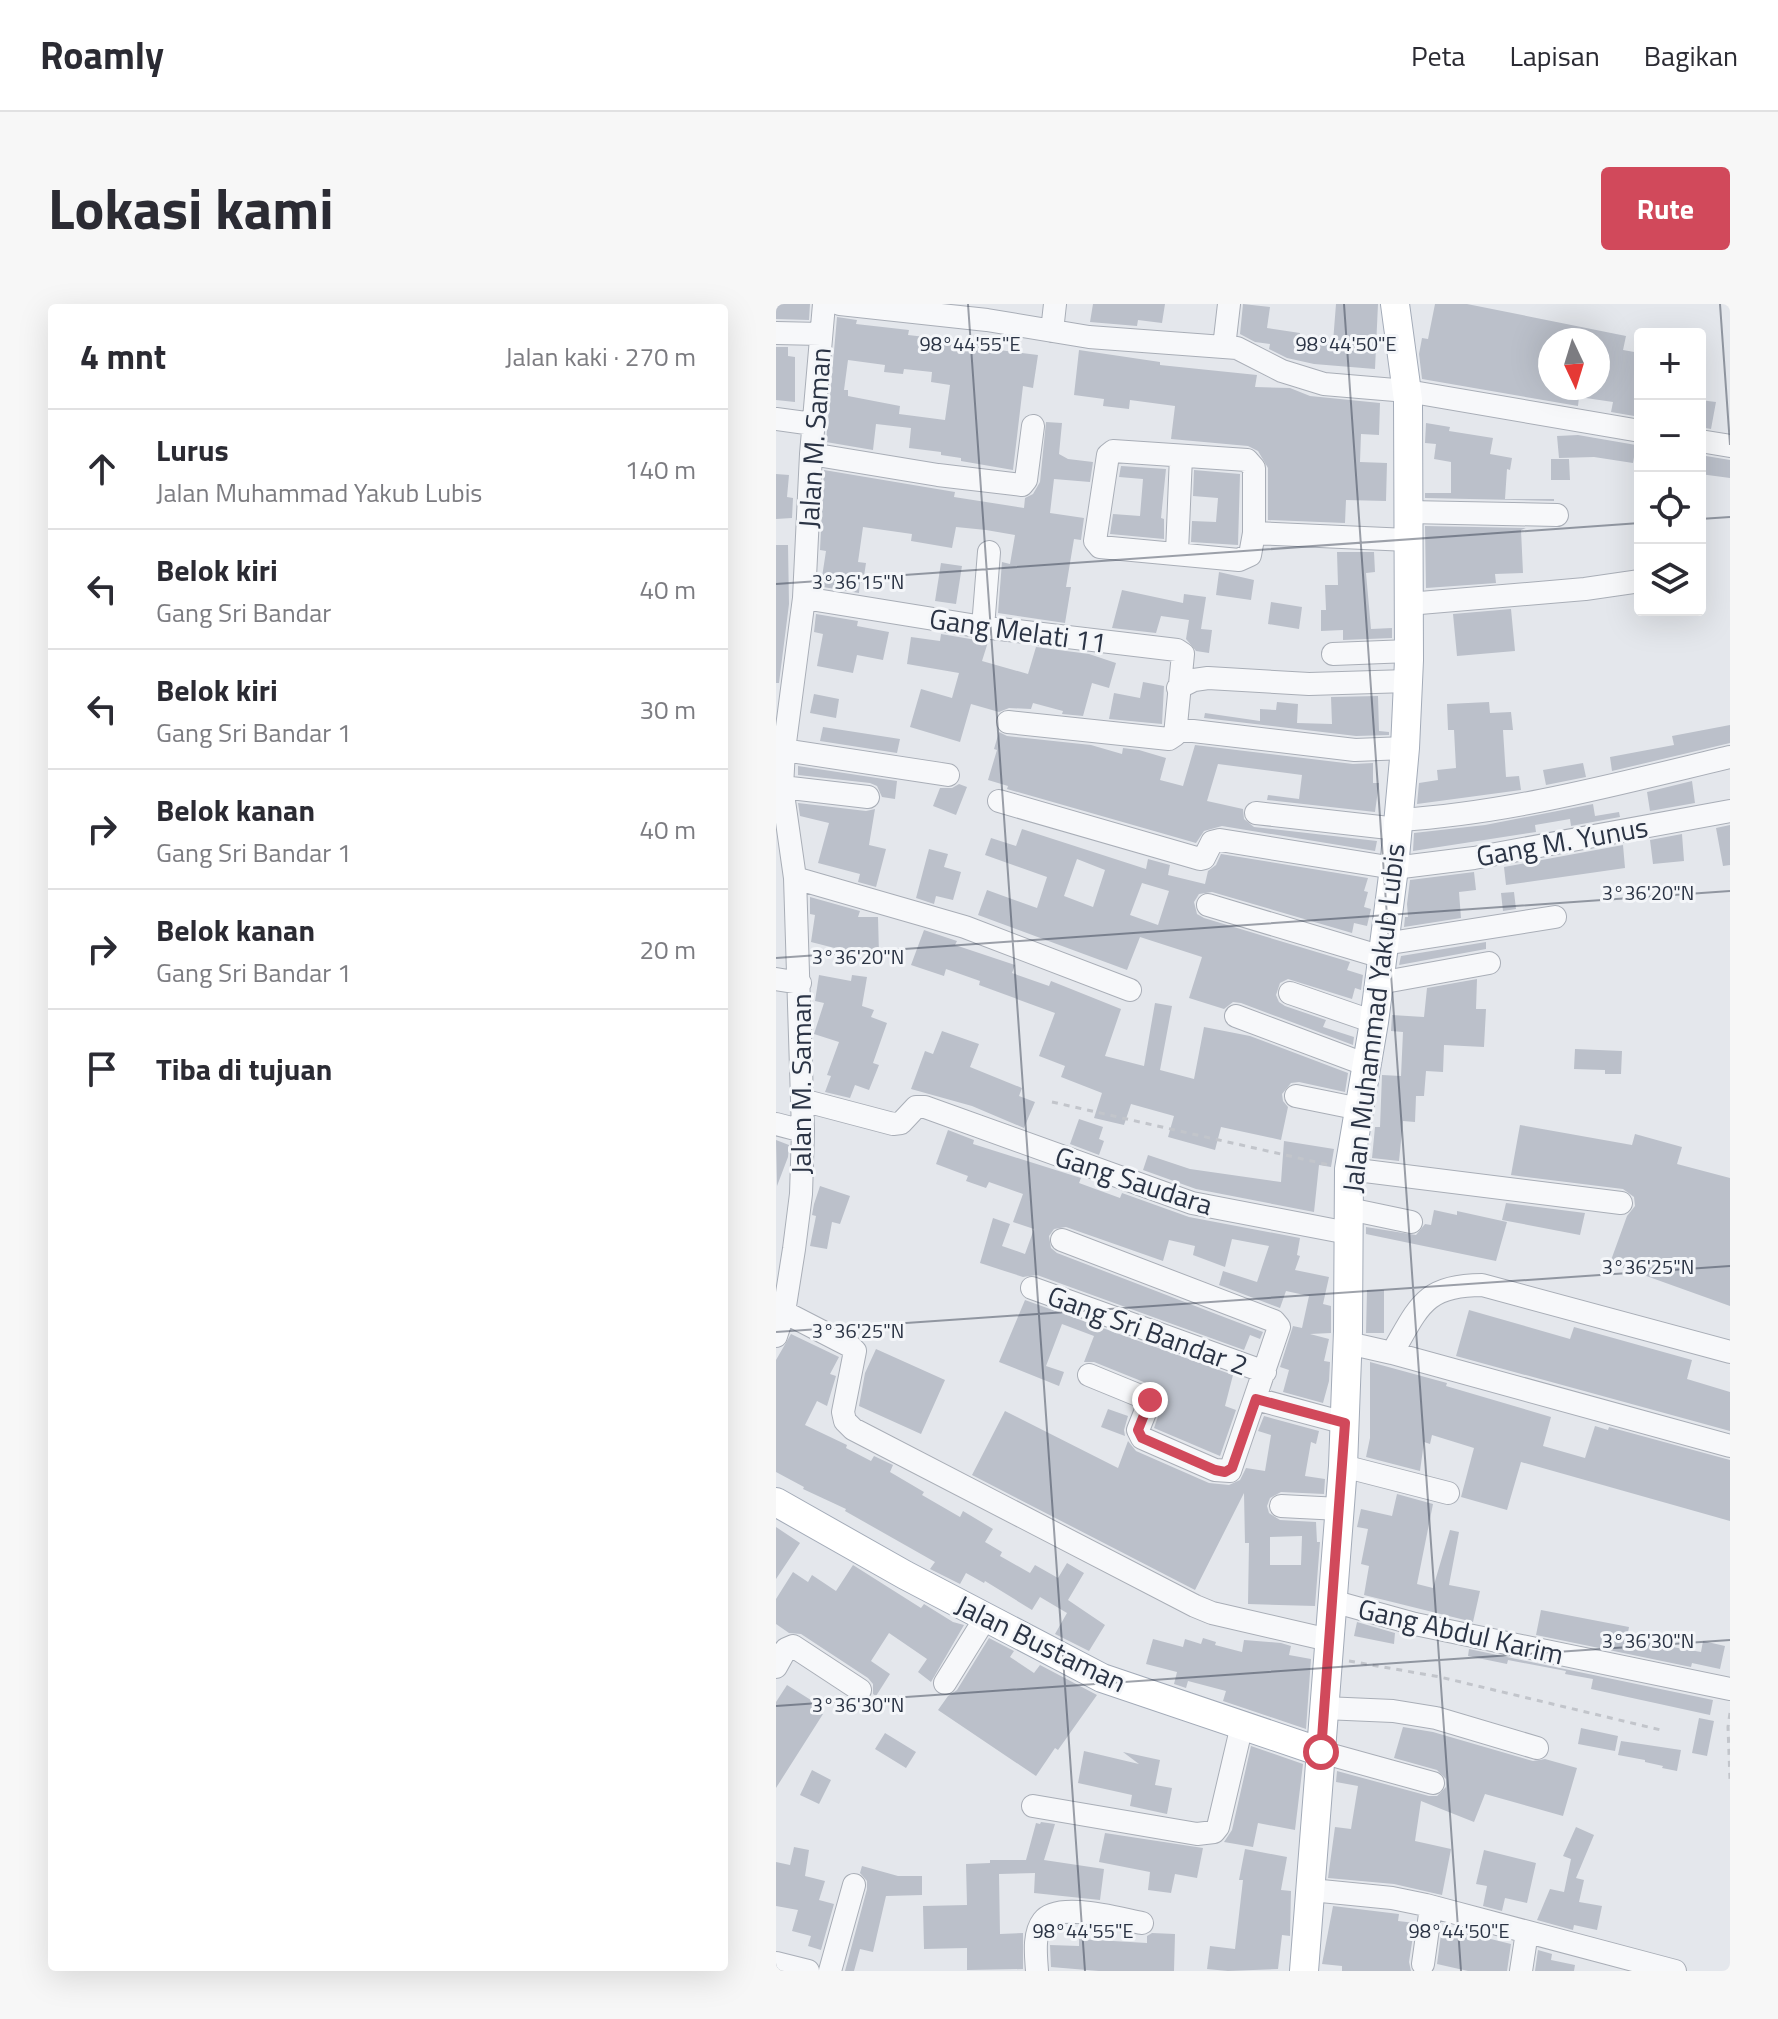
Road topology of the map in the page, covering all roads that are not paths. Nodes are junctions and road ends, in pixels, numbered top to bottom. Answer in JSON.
{"nodes":[{"id":1,"x":824,"y":304,"type":"edge"},
{"id":2,"x":840,"y":304,"type":"edge"},
{"id":3,"x":1055,"y":304,"type":"edge"},
{"id":4,"x":1229,"y":304,"type":"edge"},
{"id":5,"x":1395,"y":304,"type":"edge"},
{"id":6,"x":988,"y":312,"type":"edge"},
{"id":7,"x":1052,"y":331,"type":"junction"},
{"id":8,"x":776,"y":333,"type":"edge"},
{"id":9,"x":821,"y":334,"type":"junction"},
{"id":10,"x":1224,"y":347,"type":"junction"},
{"id":11,"x":1407,"y":391,"type":"junction"},
{"id":12,"x":776,"y":419,"type":"edge"},
{"id":13,"x":813,"y":424,"type":"junction"},
{"id":14,"x":1033,"y":426,"type":"dead end"},
{"id":15,"x":1634,"y":430,"type":"edge"},
{"id":16,"x":1706,"y":442,"type":"edge"},
{"id":17,"x":1730,"y":446,"type":"edge"},
{"id":18,"x":811,"y":454,"type":"junction"},
{"id":19,"x":1181,"y":456,"type":"junction"},
{"id":20,"x":1557,"y":515,"type":"dead end"},
{"id":21,"x":1408,"y":526,"type":"junction"},
{"id":22,"x":1254,"y":533,"type":"junction"},
{"id":23,"x":989,"y":552,"type":"dead end"},
{"id":24,"x":1177,"y":552,"type":"junction"},
{"id":25,"x":1634,"y":582,"type":"edge"},
{"id":26,"x":804,"y":598,"type":"junction"},
{"id":27,"x":1408,"y":604,"type":"junction"},
{"id":28,"x":983,"y":627,"type":"junction"},
{"id":29,"x":1409,"y":651,"type":"junction"},
{"id":30,"x":1333,"y":654,"type":"dead end"},
{"id":31,"x":1408,"y":681,"type":"junction"},
{"id":32,"x":1178,"y":688,"type":"junction"},
{"id":33,"x":784,"y":700,"type":"edge"},
{"id":34,"x":1008,"y":722,"type":"dead end"},
{"id":35,"x":1176,"y":729,"type":"junction"},
{"id":36,"x":1405,"y":748,"type":"junction"},
{"id":37,"x":1730,"y":757,"type":"edge"},
{"id":38,"x":781,"y":759,"type":"edge"},
{"id":39,"x":948,"y":775,"type":"dead end"},
{"id":40,"x":782,"y":787,"type":"junction"},
{"id":41,"x":868,"y":797,"type":"dead end"},
{"id":42,"x":999,"y":801,"type":"dead end"},
{"id":43,"x":1730,"y":811,"type":"edge"},
{"id":44,"x":1256,"y":813,"type":"dead end"},
{"id":45,"x":1398,"y":824,"type":"junction"},
{"id":46,"x":782,"y":837,"type":"edge"},
{"id":47,"x":1394,"y":868,"type":"junction"},
{"id":48,"x":795,"y":878,"type":"junction"},
{"id":49,"x":1208,"y":905,"type":"dead end"},
{"id":50,"x":1555,"y":917,"type":"dead end"},
{"id":51,"x":1382,"y":961,"type":"junction"},
{"id":52,"x":1489,"y":963,"type":"dead end"},
{"id":53,"x":776,"y":979,"type":"edge"},
{"id":54,"x":800,"y":983,"type":"junction"},
{"id":55,"x":1130,"y":990,"type":"dead end"},
{"id":56,"x":1290,"y":993,"type":"dead end"},
{"id":57,"x":1236,"y":1016,"type":"dead end"},
{"id":58,"x":1374,"y":1022,"type":"junction"},
{"id":59,"x":1367,"y":1065,"type":"junction"},
{"id":60,"x":1296,"y":1096,"type":"dead end"},
{"id":61,"x":802,"y":1100,"type":"junction"},
{"id":62,"x":1360,"y":1109,"type":"junction"},
{"id":63,"x":776,"y":1124,"type":"edge"},
{"id":64,"x":803,"y":1131,"type":"junction"},
{"id":65,"x":1349,"y":1169,"type":"junction"},
{"id":66,"x":1621,"y":1203,"type":"dead end"},
{"id":67,"x":1348,"y":1221,"type":"junction"},
{"id":68,"x":1411,"y":1222,"type":"dead end"},
{"id":69,"x":1062,"y":1240,"type":"dead end"},
{"id":70,"x":1032,"y":1288,"type":"dead end"},
{"id":71,"x":784,"y":1312,"type":"junction"},
{"id":72,"x":776,"y":1336,"type":"edge"},
{"id":73,"x":1348,"y":1343,"type":"junction"},
{"id":74,"x":1730,"y":1352,"type":"edge"},
{"id":75,"x":1392,"y":1353,"type":"junction"},
{"id":76,"x":1265,"y":1372,"type":"junction"},
{"id":77,"x":1089,"y":1375,"type":"dead end"},
{"id":78,"x":1256,"y":1399,"type":"junction"},
{"id":79,"x":1345,"y":1423,"type":"junction"},
{"id":80,"x":1730,"y":1446,"type":"edge"},
{"id":81,"x":1343,"y":1466,"type":"junction"},
{"id":82,"x":1448,"y":1493,"type":"dead end"},
{"id":83,"x":776,"y":1502,"type":"edge"},
{"id":84,"x":1281,"y":1506,"type":"dead end"},
{"id":85,"x":1340,"y":1509,"type":"junction"},
{"id":86,"x":1332,"y":1601,"type":"junction"},
{"id":87,"x":986,"y":1617,"type":"junction"},
{"id":88,"x":1329,"y":1640,"type":"junction"},
{"id":89,"x":776,"y":1667,"type":"edge"},
{"id":90,"x":945,"y":1683,"type":"dead end"},
{"id":91,"x":1730,"y":1689,"type":"edge"},
{"id":92,"x":860,"y":1690,"type":"dead end"},
{"id":93,"x":1324,"y":1708,"type":"junction"},
{"id":94,"x":1242,"y":1725,"type":"junction"},
{"id":95,"x":1537,"y":1748,"type":"dead end"},
{"id":96,"x":1321,"y":1752,"type":"junction"},
{"id":97,"x":1433,"y":1783,"type":"dead end"},
{"id":98,"x":1033,"y":1806,"type":"dead end"},
{"id":99,"x":854,"y":1885,"type":"dead end"},
{"id":100,"x":1311,"y":1890,"type":"junction"},
{"id":101,"x":1431,"y":1907,"type":"junction"},
{"id":102,"x":1142,"y":1923,"type":"dead end"},
{"id":103,"x":1527,"y":1932,"type":"junction"},
{"id":104,"x":776,"y":1963,"type":"edge"},
{"id":105,"x":1423,"y":1964,"type":"dead end"},
{"id":106,"x":1623,"y":1965,"type":"edge"},
{"id":107,"x":808,"y":1971,"type":"edge"},
{"id":108,"x":830,"y":1971,"type":"edge"},
{"id":109,"x":1037,"y":1971,"type":"edge"},
{"id":110,"x":1304,"y":1971,"type":"edge"},
{"id":111,"x":1521,"y":1971,"type":"edge"},
{"id":112,"x":1675,"y":1971,"type":"edge"}],
"edges":[{"from":1,"to":9,"type":"street","name":"Jalan M. Saman"},
{"from":2,"to":6,"type":"street"},
{"from":3,"to":7,"type":"street"},
{"from":4,"to":10,"type":"street"},
{"from":5,"to":11,"type":"main road","name":"Jalan Muhammad Yakub Lubis"},
{"from":6,"to":7,"type":"street"},
{"from":7,"to":10,"type":"street"},
{"from":8,"to":9,"type":"street"},
{"from":9,"to":13,"type":"street","name":"Jalan M. Saman"},
{"from":10,"to":11,"type":"street"},
{"from":11,"to":15,"type":"street"},
{"from":11,"to":21,"type":"main road","name":"Jalan Muhammad Yakub Lubis"},
{"from":12,"to":13,"type":"street"},
{"from":13,"to":18,"type":"street","name":"Jalan M. Saman"},
{"from":14,"to":18,"type":"street"},
{"from":16,"to":17,"type":"street"},
{"from":18,"to":26,"type":"street","name":"Jalan M. Saman"},
{"from":19,"to":22,"type":"street"},
{"from":19,"to":24,"type":"street"},
{"from":19,"to":24,"type":"street"},
{"from":20,"to":21,"type":"street"},
{"from":21,"to":22,"type":"street"},
{"from":21,"to":27,"type":"main road","name":"Jalan Muhammad Yakub Lubis"},
{"from":22,"to":24,"type":"street"},
{"from":23,"to":28,"type":"street"},
{"from":25,"to":27,"type":"street"},
{"from":26,"to":28,"type":"street","name":"Gang Melati 11"},
{"from":26,"to":33,"type":"street","name":"Jalan M. Saman"},
{"from":27,"to":29,"type":"main road","name":"Jalan Muhammad Yakub Lubis"},
{"from":28,"to":32,"type":"street","name":"Gang Melati 11"},
{"from":29,"to":30,"type":"street"},
{"from":29,"to":31,"type":"main road","name":"Jalan Muhammad Yakub Lubis"},
{"from":31,"to":32,"type":"street"},
{"from":31,"to":36,"type":"main road","name":"Jalan Muhammad Yakub Lubis"},
{"from":32,"to":35,"type":"street"},
{"from":33,"to":38,"type":"street","name":"Jalan M. Saman"},
{"from":34,"to":35,"type":"street"},
{"from":35,"to":36,"type":"street"},
{"from":36,"to":45,"type":"main road","name":"Jalan Muhammad Yakub Lubis"},
{"from":37,"to":45,"type":"street"},
{"from":38,"to":39,"type":"street"},
{"from":38,"to":40,"type":"street","name":"Jalan M. Saman"},
{"from":40,"to":41,"type":"street"},
{"from":40,"to":46,"type":"street","name":"Jalan M. Saman"},
{"from":42,"to":47,"type":"street","name":"Gang M. Yunus"},
{"from":43,"to":47,"type":"street","name":"Gang M. Yunus"},
{"from":44,"to":45,"type":"street"},
{"from":45,"to":47,"type":"main road","name":"Jalan Muhammad Yakub Lubis"},
{"from":46,"to":48,"type":"street","name":"Jalan M. Saman"},
{"from":47,"to":51,"type":"main road","name":"Jalan Muhammad Yakub Lubis"},
{"from":48,"to":54,"type":"street","name":"Jalan M. Saman"},
{"from":48,"to":55,"type":"street"},
{"from":49,"to":51,"type":"street"},
{"from":50,"to":51,"type":"street"},
{"from":51,"to":52,"type":"street"},
{"from":51,"to":58,"type":"main road","name":"Jalan Muhammad Yakub Lubis"},
{"from":53,"to":54,"type":"street"},
{"from":54,"to":61,"type":"street","name":"Jalan M. Saman"},
{"from":56,"to":58,"type":"street"},
{"from":57,"to":59,"type":"street"},
{"from":58,"to":59,"type":"main road","name":"Jalan Muhammad Yakub Lubis"},
{"from":59,"to":62,"type":"main road","name":"Jalan Muhammad Yakub Lubis"},
{"from":60,"to":62,"type":"street"},
{"from":61,"to":64,"type":"street","name":"Jalan M. Saman"},
{"from":61,"to":67,"type":"street","name":"Gang Saudara"},
{"from":62,"to":65,"type":"main road","name":"Jalan Muhammad Yakub Lubis"},
{"from":63,"to":64,"type":"street"},
{"from":64,"to":71,"type":"street","name":"Jalan M. Saman"},
{"from":65,"to":66,"type":"street"},
{"from":65,"to":67,"type":"main road","name":"Jalan Muhammad Yakub Lubis"},
{"from":67,"to":68,"type":"street","name":"Gang Saudara"},
{"from":67,"to":73,"type":"main road","name":"Jalan Muhammad Yakub Lubis"},
{"from":69,"to":76,"type":"street"},
{"from":70,"to":76,"type":"street","name":"Gang Sri Bandar 2"},
{"from":71,"to":72,"type":"street","name":"Jalan M. Saman"},
{"from":71,"to":88,"type":"street"},
{"from":73,"to":75,"type":"street"},
{"from":73,"to":79,"type":"main road","name":"Jalan Muhammad Yakub Lubis"},
{"from":74,"to":75,"type":"street"},
{"from":75,"to":80,"type":"street"},
{"from":76,"to":78,"type":"street"},
{"from":77,"to":78,"type":"street"},
{"from":78,"to":79,"type":"street"},
{"from":79,"to":81,"type":"main road","name":"Jalan Muhammad Yakub Lubis"},
{"from":81,"to":82,"type":"street"},
{"from":81,"to":85,"type":"main road","name":"Jalan Muhammad Yakub Lubis"},
{"from":83,"to":87,"type":"main road","name":"Jalan Bustaman"},
{"from":84,"to":85,"type":"street"},
{"from":85,"to":86,"type":"main road","name":"Jalan Muhammad Yakub Lubis"},
{"from":86,"to":88,"type":"main road","name":"Jalan Muhammad Yakub Lubis"},
{"from":86,"to":91,"type":"street","name":"Gang Abdul Karim"},
{"from":87,"to":90,"type":"street"},
{"from":87,"to":94,"type":"main road","name":"Jalan Bustaman"},
{"from":88,"to":93,"type":"main road","name":"Jalan Muhammad Yakub Lubis"},
{"from":89,"to":92,"type":"street"},
{"from":93,"to":95,"type":"street"},
{"from":93,"to":96,"type":"main road","name":"Jalan Muhammad Yakub Lubis"},
{"from":94,"to":96,"type":"main road","name":"Jalan Bustaman"},
{"from":94,"to":98,"type":"street"},
{"from":96,"to":97,"type":"street"},
{"from":96,"to":100,"type":"main road","name":"Jalan Muhammad Yakub Lubis"},
{"from":99,"to":108,"type":"street"},
{"from":100,"to":101,"type":"street"},
{"from":100,"to":110,"type":"main road","name":"Jalan Muhammad Yakub Lubis"},
{"from":101,"to":103,"type":"street"},
{"from":101,"to":105,"type":"street"},
{"from":102,"to":109,"type":"street"},
{"from":103,"to":106,"type":"street"},
{"from":103,"to":111,"type":"street"},
{"from":104,"to":107,"type":"street"},
{"from":106,"to":112,"type":"street"}]}
